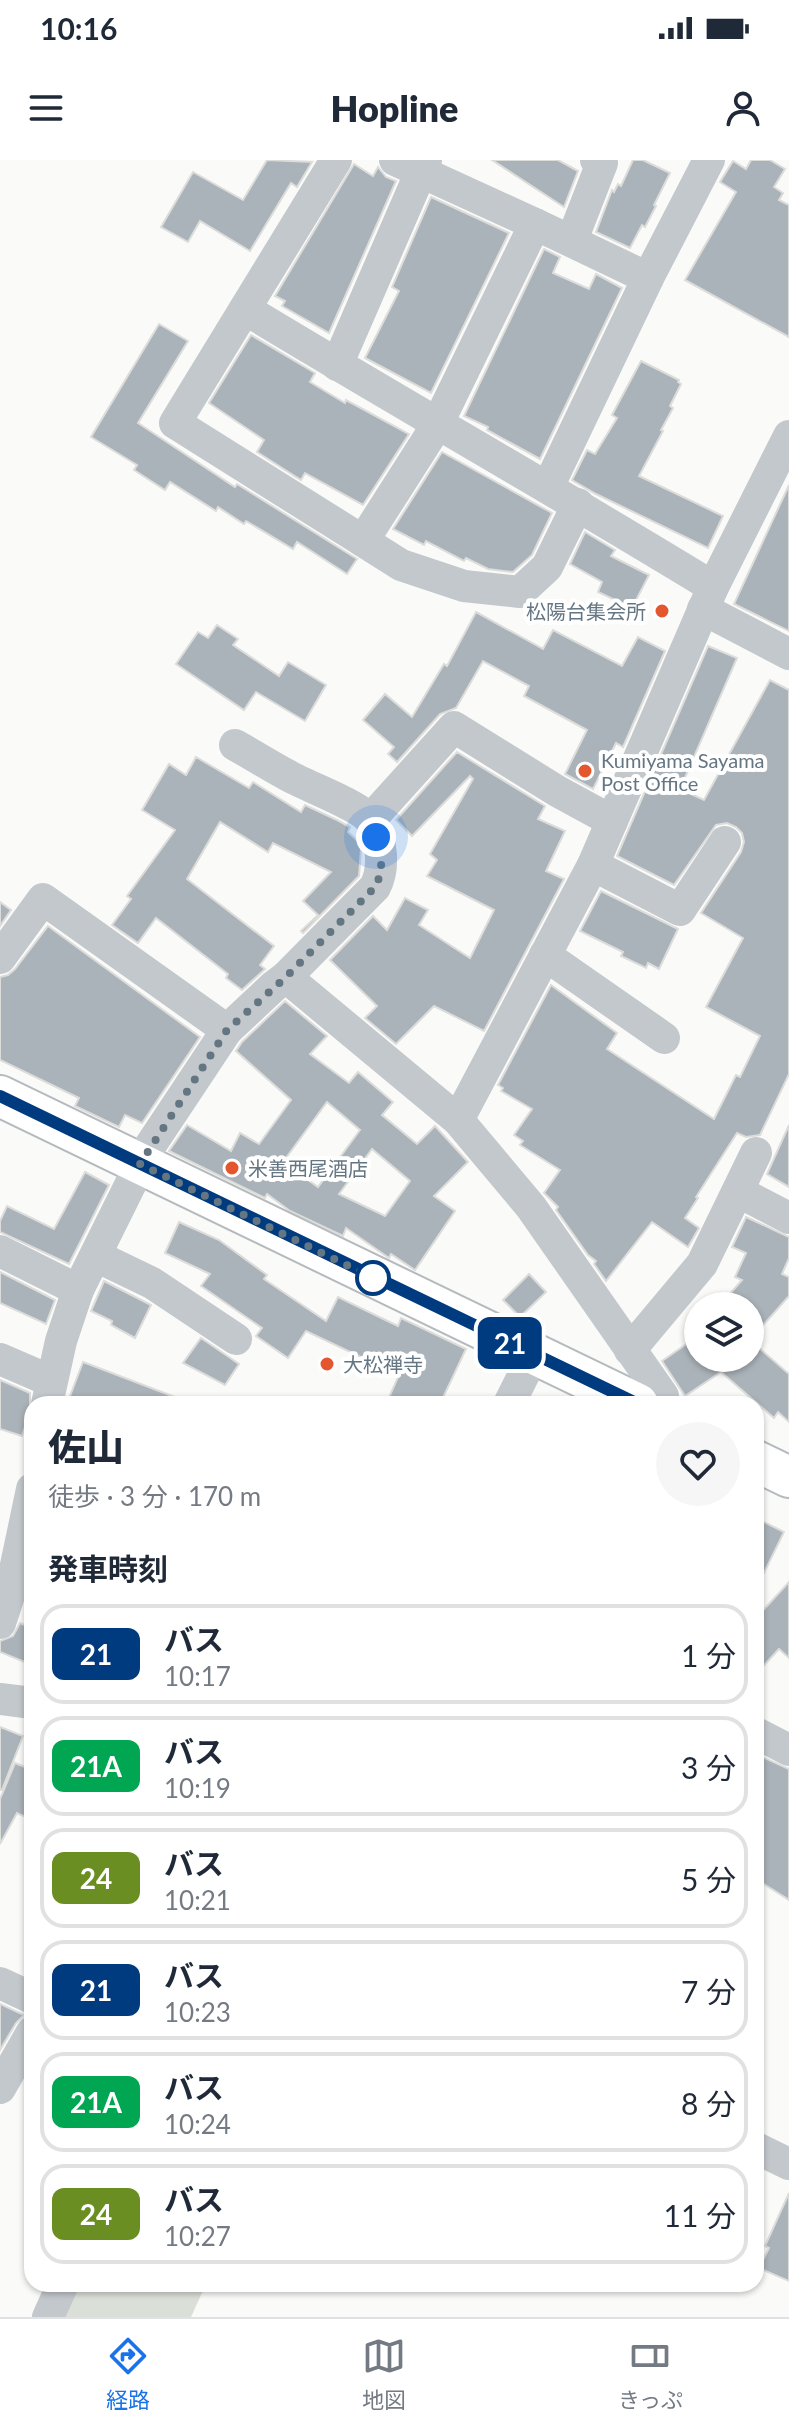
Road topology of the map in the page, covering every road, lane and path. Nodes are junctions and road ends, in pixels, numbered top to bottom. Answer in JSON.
{"nodes":[{"id":1,"x":336,"y":160,"type":"edge"},
{"id":2,"x":596,"y":160,"type":"edge"},
{"id":3,"x":709,"y":160,"type":"edge"},
{"id":4,"x":414,"y":164,"type":"edge"},
{"id":5,"x":535,"y":224,"type":"junction"},
{"id":6,"x":572,"y":240,"type":"junction"},
{"id":7,"x":648,"y":278,"type":"junction"},
{"id":8,"x":245,"y":309,"type":"junction"},
{"id":9,"x":337,"y":365,"type":"junction"},
{"id":10,"x":437,"y":425,"type":"junction"},
{"id":11,"x":789,"y":436,"type":"edge"},
{"id":12,"x":548,"y":487,"type":"junction"},
{"id":13,"x":578,"y":504,"type":"junction"},
{"id":14,"x":363,"y":541,"type":"junction"},
{"id":15,"x":708,"y":598,"type":"junction"},
{"id":16,"x":789,"y":654,"type":"edge"},
{"id":17,"x":235,"y":745,"type":"dead end"},
{"id":18,"x":370,"y":820,"type":"junction"},
{"id":19,"x":612,"y":821,"type":"junction"},
{"id":20,"x":725,"y":842,"type":"dead end"},
{"id":21,"x":593,"y":865,"type":"junction"},
{"id":22,"x":545,"y":955,"type":"junction"},
{"id":23,"x":0,"y":958,"type":"edge"},
{"id":24,"x":286,"y":977,"type":"junction"},
{"id":25,"x":227,"y":1030,"type":"junction"},
{"id":26,"x":664,"y":1038,"type":"dead end"},
{"id":27,"x":0,"y":1096,"type":"edge"},
{"id":28,"x":458,"y":1120,"type":"junction"},
{"id":29,"x":756,"y":1153,"type":"dead end"},
{"id":30,"x":140,"y":1164,"type":"junction"},
{"id":31,"x":739,"y":1192,"type":"junction"},
{"id":32,"x":789,"y":1218,"type":"edge"},
{"id":33,"x":0,"y":1251,"type":"edge"},
{"id":34,"x":96,"y":1256,"type":"junction"},
{"id":35,"x":78,"y":1290,"type":"junction"},
{"id":36,"x":236,"y":1339,"type":"dead end"},
{"id":37,"x":630,"y":1350,"type":"junction"},
{"id":38,"x":534,"y":1354,"type":"junction"},
{"id":39,"x":0,"y":1359,"type":"edge"},
{"id":40,"x":49,"y":1392,"type":"edge"},
{"id":41,"x":513,"y":1396,"type":"edge"},
{"id":42,"x":621,"y":1396,"type":"edge"},
{"id":43,"x":663,"y":1396,"type":"edge"},
{"id":44,"x":764,"y":1465,"type":"edge"},
{"id":45,"x":789,"y":1477,"type":"edge"},
{"id":46,"x":24,"y":1527,"type":"edge"},
{"id":47,"x":0,"y":1623,"type":"edge"},
{"id":48,"x":0,"y":1699,"type":"edge"},
{"id":49,"x":24,"y":1702,"type":"edge"},
{"id":50,"x":764,"y":1737,"type":"edge"},
{"id":51,"x":789,"y":1750,"type":"edge"},
{"id":52,"x":0,"y":1983,"type":"edge"},
{"id":53,"x":24,"y":1994,"type":"edge"},
{"id":54,"x":24,"y":2046,"type":"edge"},
{"id":55,"x":0,"y":2088,"type":"edge"},
{"id":56,"x":764,"y":2152,"type":"edge"},
{"id":57,"x":789,"y":2164,"type":"edge"},
{"id":58,"x":59,"y":2292,"type":"edge"},
{"id":59,"x":48,"y":2317,"type":"edge"}],
"edges":[{"from":1,"to":8,"type":"street"},
{"from":2,"to":6,"type":"street"},
{"from":3,"to":7,"type":"street"},
{"from":4,"to":5,"type":"street"},
{"from":4,"to":9,"type":"street"},
{"from":5,"to":6,"type":"street"},
{"from":5,"to":10,"type":"street"},
{"from":6,"to":7,"type":"street"},
{"from":7,"to":12,"type":"street"},
{"from":8,"to":9,"type":"street"},
{"from":8,"to":14,"type":"street"},
{"from":9,"to":10,"type":"street"},
{"from":10,"to":12,"type":"street"},
{"from":10,"to":14,"type":"street"},
{"from":11,"to":15,"type":"street"},
{"from":12,"to":13,"type":"street"},
{"from":13,"to":14,"type":"street"},
{"from":13,"to":15,"type":"street"},
{"from":15,"to":16,"type":"street"},
{"from":15,"to":19,"type":"street"},
{"from":17,"to":18,"type":"street"},
{"from":18,"to":19,"type":"street"},
{"from":18,"to":24,"type":"street"},
{"from":19,"to":21,"type":"street"},
{"from":20,"to":21,"type":"street"},
{"from":21,"to":22,"type":"street"},
{"from":22,"to":26,"type":"street"},
{"from":22,"to":28,"type":"street"},
{"from":23,"to":25,"type":"street"},
{"from":24,"to":25,"type":"street"},
{"from":24,"to":28,"type":"street"},
{"from":25,"to":30,"type":"street"},
{"from":27,"to":30,"type":"main road"},
{"from":28,"to":37,"type":"street"},
{"from":29,"to":31,"type":"street"},
{"from":30,"to":34,"type":"street"},
{"from":30,"to":38,"type":"main road"},
{"from":31,"to":32,"type":"street"},
{"from":31,"to":37,"type":"street"},
{"from":33,"to":35,"type":"street"},
{"from":34,"to":35,"type":"street"},
{"from":34,"to":36,"type":"street"},
{"from":35,"to":40,"type":"street"},
{"from":37,"to":43,"type":"street"},
{"from":38,"to":41,"type":"street"},
{"from":38,"to":42,"type":"main road"},
{"from":39,"to":40,"type":"street"},
{"from":44,"to":45,"type":"main road"},
{"from":46,"to":47,"type":"street"},
{"from":48,"to":49,"type":"street"},
{"from":50,"to":51,"type":"street"},
{"from":52,"to":53,"type":"street"},
{"from":54,"to":55,"type":"street"},
{"from":56,"to":57,"type":"street"},
{"from":58,"to":59,"type":"street"}]}
